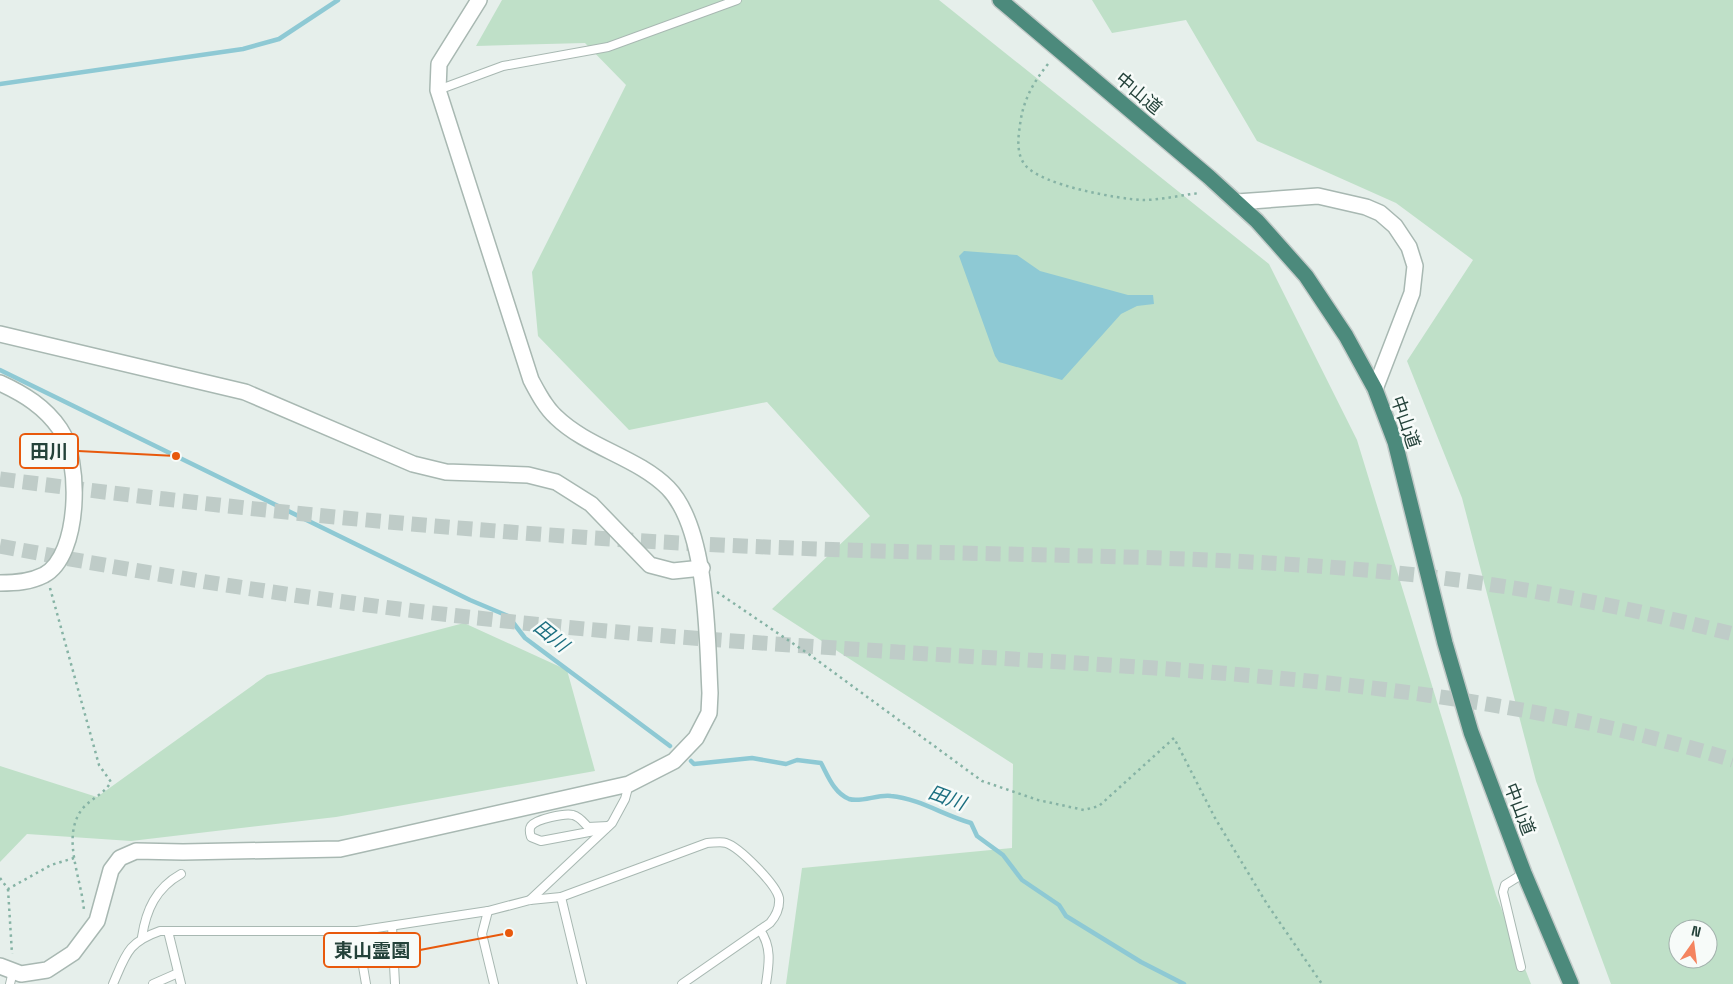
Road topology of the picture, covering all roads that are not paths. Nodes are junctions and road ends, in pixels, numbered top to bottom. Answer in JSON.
{"nodes":[{"id":1,"x":479,"y":0,"type":"edge"},
{"id":2,"x":737,"y":0,"type":"edge"},
{"id":3,"x":1000,"y":0,"type":"edge"},
{"id":4,"x":438,"y":90,"type":"junction"},
{"id":5,"x":1237,"y":202,"type":"junction"},
{"id":6,"x":0,"y":334,"type":"edge"},
{"id":7,"x":0,"y":383,"type":"edge"},
{"id":8,"x":1375,"y":389,"type":"junction"},
{"id":9,"x":702,"y":568,"type":"junction"},
{"id":10,"x":0,"y":583,"type":"edge"},
{"id":11,"x":628,"y":784,"type":"junction"},
{"id":12,"x":607,"y":828,"type":"junction"},
{"id":13,"x":1524,"y":873,"type":"junction"},
{"id":14,"x":181,"y":874,"type":"dead end"},
{"id":15,"x":561,"y":897,"type":"junction"},
{"id":16,"x":530,"y":900,"type":"junction"},
{"id":17,"x":488,"y":911,"type":"junction"},
{"id":18,"x":392,"y":926,"type":"junction"},
{"id":19,"x":760,"y":930,"type":"junction"},
{"id":20,"x":168,"y":931,"type":"junction"},
{"id":21,"x":358,"y":931,"type":"junction"},
{"id":22,"x":142,"y":938,"type":"junction"},
{"id":23,"x":1521,"y":968,"type":"dead end"},
{"id":24,"x":178,"y":973,"type":"junction"},
{"id":25,"x":8,"y":974,"type":"edge"},
{"id":26,"x":113,"y":984,"type":"edge"},
{"id":27,"x":153,"y":984,"type":"edge"},
{"id":28,"x":181,"y":984,"type":"edge"},
{"id":29,"x":366,"y":984,"type":"edge"},
{"id":30,"x":395,"y":984,"type":"edge"},
{"id":31,"x":494,"y":984,"type":"edge"},
{"id":32,"x":582,"y":984,"type":"edge"},
{"id":33,"x":682,"y":984,"type":"edge"},
{"id":34,"x":766,"y":984,"type":"edge"},
{"id":35,"x":1571,"y":984,"type":"edge"}],
"edges":[{"from":1,"to":4,"type":"street"},
{"from":2,"to":4,"type":"lane"},
{"from":3,"to":5,"type":"highway","name":"中山道"},
{"from":4,"to":9,"type":"street"},
{"from":5,"to":8,"type":"highway","name":"中山道"},
{"from":5,"to":8,"type":"street"},
{"from":6,"to":9,"type":"street"},
{"from":7,"to":10,"type":"street"},
{"from":8,"to":13,"type":"highway","name":"中山道"},
{"from":9,"to":11,"type":"street"},
{"from":11,"to":12,"type":"lane"},
{"from":11,"to":25,"type":"street"},
{"from":12,"to":12,"type":"lane"},
{"from":12,"to":16,"type":"lane"},
{"from":13,"to":23,"type":"lane"},
{"from":13,"to":35,"type":"highway","name":"中山道"},
{"from":14,"to":22,"type":"lane"},
{"from":15,"to":16,"type":"lane"},
{"from":15,"to":19,"type":"lane"},
{"from":15,"to":32,"type":"lane"},
{"from":16,"to":17,"type":"lane"},
{"from":17,"to":18,"type":"lane"},
{"from":17,"to":31,"type":"lane"},
{"from":18,"to":21,"type":"lane"},
{"from":18,"to":30,"type":"lane"},
{"from":19,"to":33,"type":"lane"},
{"from":19,"to":34,"type":"lane"},
{"from":20,"to":21,"type":"lane"},
{"from":20,"to":22,"type":"lane"},
{"from":20,"to":24,"type":"lane"},
{"from":21,"to":29,"type":"lane"},
{"from":22,"to":26,"type":"lane"},
{"from":24,"to":27,"type":"lane"},
{"from":24,"to":28,"type":"lane"}]}
